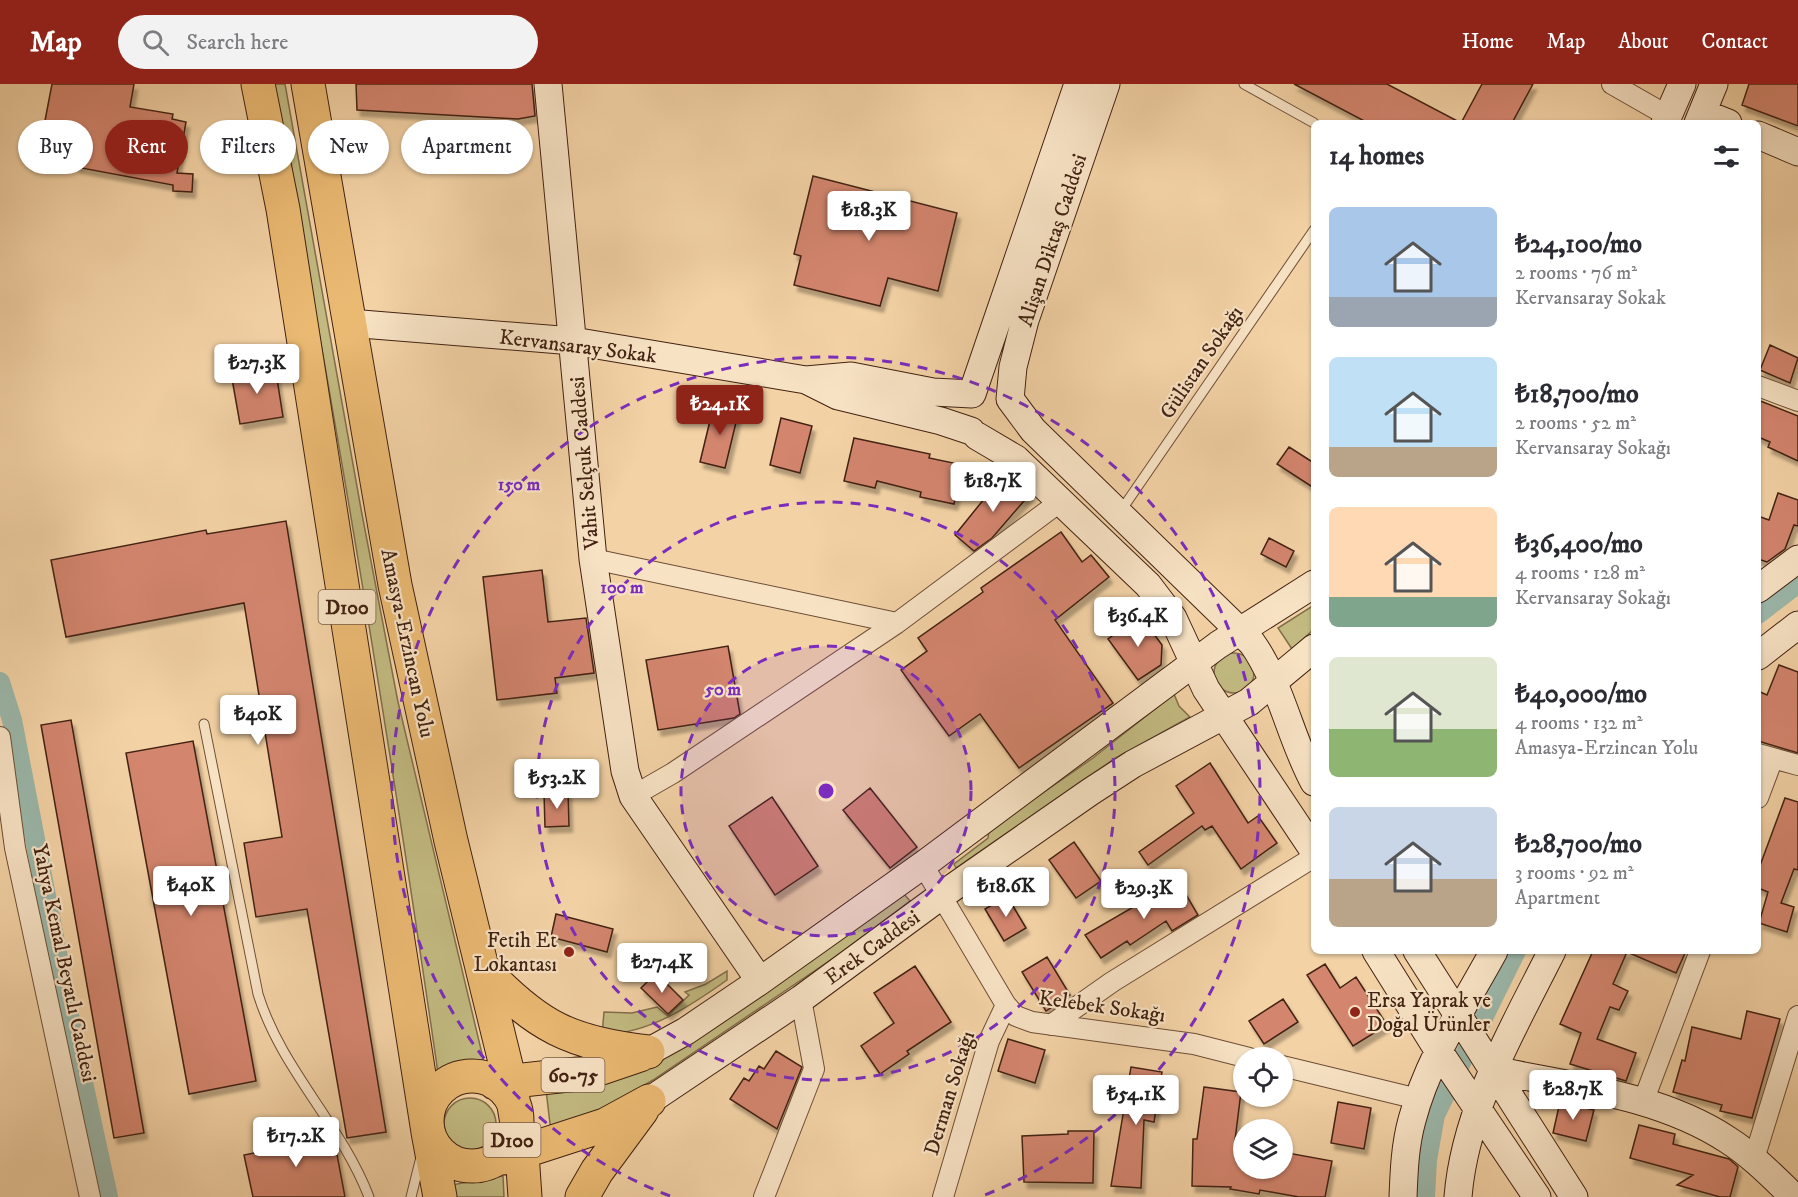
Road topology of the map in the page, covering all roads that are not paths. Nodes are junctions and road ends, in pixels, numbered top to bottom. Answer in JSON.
{"nodes":[{"id":1,"x":258,"y":84,"type":"edge"},
{"id":2,"x":308,"y":84,"type":"edge"},
{"id":3,"x":548,"y":84,"type":"edge"},
{"id":4,"x":1078,"y":84,"type":"edge"},
{"id":5,"x":1106,"y":84,"type":"edge"},
{"id":6,"x":1244,"y":84,"type":"edge"},
{"id":7,"x":1612,"y":84,"type":"edge"},
{"id":8,"x":1682,"y":84,"type":"edge"},
{"id":9,"x":1714,"y":84,"type":"edge"},
{"id":10,"x":1700,"y":118,"type":"edge"},
{"id":11,"x":1667,"y":120,"type":"edge"},
{"id":12,"x":1311,"y":121,"type":"edge"},
{"id":13,"x":1761,"y":136,"type":"edge"},
{"id":14,"x":1798,"y":152,"type":"edge"},
{"id":15,"x":1311,"y":234,"type":"edge"},
{"id":16,"x":349,"y":323,"type":"junction"},
{"id":17,"x":573,"y":341,"type":"junction"},
{"id":18,"x":806,"y":380,"type":"junction"},
{"id":19,"x":1761,"y":387,"type":"edge"},
{"id":20,"x":972,"y":394,"type":"junction"},
{"id":21,"x":1010,"y":399,"type":"junction"},
{"id":22,"x":1798,"y":401,"type":"edge"},
{"id":23,"x":974,"y":434,"type":"junction"},
{"id":24,"x":1061,"y":501,"type":"junction"},
{"id":25,"x":1118,"y":514,"type":"junction"},
{"id":26,"x":593,"y":559,"type":"junction"},
{"id":27,"x":1798,"y":559,"type":"edge"},
{"id":28,"x":1311,"y":586,"type":"edge"},
{"id":29,"x":1761,"y":587,"type":"edge"},
{"id":30,"x":897,"y":622,"type":"junction"},
{"id":31,"x":1798,"y":625,"type":"edge"},
{"id":32,"x":1241,"y":630,"type":"junction"},
{"id":33,"x":1218,"y":645,"type":"junction"},
{"id":34,"x":1311,"y":651,"type":"edge"},
{"id":35,"x":1761,"y":654,"type":"edge"},
{"id":36,"x":1262,"y":657,"type":"junction"},
{"id":37,"x":1193,"y":663,"type":"junction"},
{"id":38,"x":1273,"y":684,"type":"junction"},
{"id":39,"x":1206,"y":689,"type":"junction"},
{"id":40,"x":1249,"y":702,"type":"junction"},
{"id":41,"x":1224,"y":716,"type":"junction"},
{"id":42,"x":204,"y":724,"type":"dead end"},
{"id":43,"x":0,"y":737,"type":"edge"},
{"id":44,"x":1766,"y":756,"type":"edge"},
{"id":45,"x":1798,"y":765,"type":"edge"},
{"id":46,"x":1311,"y":776,"type":"edge"},
{"id":47,"x":1761,"y":782,"type":"edge"},
{"id":48,"x":633,"y":796,"type":"junction"},
{"id":49,"x":1311,"y":846,"type":"edge"},
{"id":50,"x":1311,"y":859,"type":"edge"},
{"id":51,"x":923,"y":866,"type":"junction"},
{"id":52,"x":941,"y":896,"type":"junction"},
{"id":53,"x":1378,"y":954,"type":"edge"},
{"id":54,"x":1420,"y":954,"type":"edge"},
{"id":55,"x":1492,"y":954,"type":"edge"},
{"id":56,"x":1551,"y":954,"type":"edge"},
{"id":57,"x":1699,"y":954,"type":"edge"},
{"id":58,"x":484,"y":970,"type":"junction"},
{"id":59,"x":760,"y":981,"type":"junction"},
{"id":60,"x":801,"y":999,"type":"junction"},
{"id":61,"x":1006,"y":1005,"type":"junction"},
{"id":62,"x":1459,"y":1016,"type":"junction"},
{"id":63,"x":1798,"y":1016,"type":"edge"},
{"id":64,"x":1051,"y":1025,"type":"junction"},
{"id":65,"x":1438,"y":1050,"type":"junction"},
{"id":66,"x":648,"y":1053,"type":"junction"},
{"id":67,"x":1233,"y":1054,"type":"edge"},
{"id":68,"x":1293,"y":1069,"type":"edge"},
{"id":69,"x":1493,"y":1070,"type":"junction"},
{"id":70,"x":502,"y":1082,"type":"junction"},
{"id":71,"x":1418,"y":1099,"type":"junction"},
{"id":72,"x":649,"y":1101,"type":"junction"},
{"id":73,"x":1643,"y":1102,"type":"junction"},
{"id":74,"x":1478,"y":1110,"type":"junction"},
{"id":75,"x":517,"y":1116,"type":"junction"},
{"id":76,"x":428,"y":1132,"type":"junction"},
{"id":77,"x":522,"y":1153,"type":"junction"},
{"id":78,"x":1754,"y":1159,"type":"junction"},
{"id":79,"x":487,"y":1163,"type":"junction"},
{"id":80,"x":90,"y":1197,"type":"edge"},
{"id":81,"x":369,"y":1197,"type":"edge"},
{"id":82,"x":411,"y":1197,"type":"edge"},
{"id":83,"x":440,"y":1197,"type":"edge"},
{"id":84,"x":525,"y":1197,"type":"edge"},
{"id":85,"x":582,"y":1197,"type":"edge"},
{"id":86,"x":764,"y":1197,"type":"edge"},
{"id":87,"x":943,"y":1197,"type":"edge"},
{"id":88,"x":1403,"y":1197,"type":"edge"},
{"id":89,"x":1458,"y":1197,"type":"edge"},
{"id":90,"x":1537,"y":1197,"type":"edge"},
{"id":91,"x":1574,"y":1197,"type":"edge"},
{"id":92,"x":1794,"y":1197,"type":"edge"}],
"edges":[{"from":1,"to":76,"type":"highway","number":"D100"},
{"from":2,"to":16,"type":"highway","name":"Amasya-Erzincan Yolu","number":"D100"},
{"from":3,"to":17,"type":"street","name":"Vahit Selçuk Caddesi"},
{"from":4,"to":20,"type":"street","name":"Alişan Diktaş Caddesi"},
{"from":5,"to":21,"type":"street","name":"Alişan Diktaş Caddesi"},
{"from":6,"to":12,"type":"lane"},
{"from":7,"to":11,"type":"street"},
{"from":8,"to":11,"type":"street"},
{"from":9,"to":10,"type":"street"},
{"from":13,"to":14,"type":"street"},
{"from":15,"to":25,"type":"lane","name":"Gülistan Sokağı"},
{"from":16,"to":17,"type":"street","name":"Kervansaray Sokak"},
{"from":16,"to":58,"type":"highway","name":"Amasya-Erzincan Yolu","number":"D100"},
{"from":17,"to":18,"type":"street","name":"Kervansaray Sokak"},
{"from":17,"to":26,"type":"street","name":"Vahit Selçuk Caddesi"},
{"from":18,"to":20,"type":"street","name":"Kervansaray Sokak"},
{"from":18,"to":23,"type":"street","name":"Kervansaray Sokak"},
{"from":19,"to":22,"type":"street"},
{"from":20,"to":21,"type":"street"},
{"from":20,"to":23,"type":"street"},
{"from":21,"to":23,"type":"street"},
{"from":21,"to":25,"type":"street"},
{"from":23,"to":24,"type":"street"},
{"from":24,"to":30,"type":"street"},
{"from":24,"to":37,"type":"street"},
{"from":25,"to":32,"type":"street"},
{"from":26,"to":30,"type":"street"},
{"from":26,"to":48,"type":"street","name":"Vahit Selçuk Caddesi"},
{"from":27,"to":29,"type":"street"},
{"from":28,"to":32,"type":"street","name":"Erek Caddesi","number":"60-75"},
{"from":30,"to":48,"type":"street"},
{"from":31,"to":35,"type":"street"},
{"from":32,"to":33,"type":"street","name":"Erek Caddesi","number":"60-75"},
{"from":32,"to":36,"type":"street"},
{"from":33,"to":36,"type":"street"},
{"from":33,"to":37,"type":"street","name":"Erek Caddesi","number":"60-75"},
{"from":33,"to":39,"type":"street","name":"Erek Caddesi","number":"60-75"},
{"from":34,"to":38,"type":"street","name":"Erek Caddesi","number":"60-75"},
{"from":36,"to":38,"type":"street"},
{"from":36,"to":40,"type":"street","name":"Erek Caddesi","number":"60-75"},
{"from":37,"to":39,"type":"street"},
{"from":37,"to":51,"type":"street","name":"Erek Caddesi","number":"60-75"},
{"from":38,"to":40,"type":"street","name":"Erek Caddesi","number":"60-75"},
{"from":38,"to":46,"type":"street"},
{"from":39,"to":40,"type":"street"},
{"from":39,"to":41,"type":"street"},
{"from":40,"to":41,"type":"street","name":"Erek Caddesi","number":"60-75"},
{"from":41,"to":49,"type":"street"},
{"from":41,"to":52,"type":"street","name":"Erek Caddesi","number":"60-75"},
{"from":42,"to":81,"type":"lane"},
{"from":43,"to":80,"type":"street","name":"Yahya Kemal Beyatlı Caddesi"},
{"from":44,"to":45,"type":"street"},
{"from":44,"to":47,"type":"street"},
{"from":48,"to":59,"type":"street","name":"Vahit Selçuk Caddesi"},
{"from":50,"to":64,"type":"street"},
{"from":51,"to":52,"type":"street","name":"Kelebek Sokağı"},
{"from":51,"to":59,"type":"street","name":"Erek Caddesi","number":"60-75"},
{"from":52,"to":60,"type":"street","name":"Erek Caddesi","number":"60-75"},
{"from":52,"to":61,"type":"street","name":"Kelebek Sokağı"},
{"from":53,"to":65,"type":"street"},
{"from":54,"to":62,"type":"street"},
{"from":55,"to":62,"type":"street"},
{"from":56,"to":69,"type":"street"},
{"from":57,"to":73,"type":"street"},
{"from":58,"to":66,"type":"highway"},
{"from":58,"to":70,"type":"highway","name":"Amasya-Erzincan Yolu","number":"D100"},
{"from":59,"to":66,"type":"street","name":"Erek Caddesi","number":"60-75"},
{"from":60,"to":72,"type":"street","name":"Erek Caddesi","number":"60-75"},
{"from":60,"to":86,"type":"street"},
{"from":61,"to":64,"type":"street","name":"Kelebek Sokağı"},
{"from":61,"to":87,"type":"street","name":"Derman Sokağı"},
{"from":62,"to":65,"type":"street"},
{"from":62,"to":69,"type":"street"},
{"from":63,"to":78,"type":"street"},
{"from":64,"to":67,"type":"street","name":"Kelebek Sokağı"},
{"from":65,"to":71,"type":"street"},
{"from":65,"to":74,"type":"street"},
{"from":66,"to":70,"type":"highway","number":"60-75"},
{"from":68,"to":71,"type":"street"},
{"from":69,"to":73,"type":"street"},
{"from":69,"to":74,"type":"street"},
{"from":69,"to":91,"type":"street"},
{"from":70,"to":75,"type":"highway","number":"D100"},
{"from":70,"to":76,"type":"highway","number":"D100"},
{"from":71,"to":88,"type":"street"},
{"from":72,"to":77,"type":"highway","number":"60-75"},
{"from":72,"to":85,"type":"highway"},
{"from":73,"to":78,"type":"street"},
{"from":74,"to":89,"type":"street"},
{"from":74,"to":90,"type":"street"},
{"from":75,"to":77,"type":"highway","number":"D100"},
{"from":75,"to":79,"type":"highway","number":"D100"},
{"from":76,"to":79,"type":"highway","number":"D100"},
{"from":76,"to":82,"type":"lane"},
{"from":76,"to":83,"type":"highway","number":"D100"},
{"from":77,"to":79,"type":"highway","number":"60-75"},
{"from":77,"to":84,"type":"highway","number":"D100"},
{"from":78,"to":92,"type":"street"}]}
